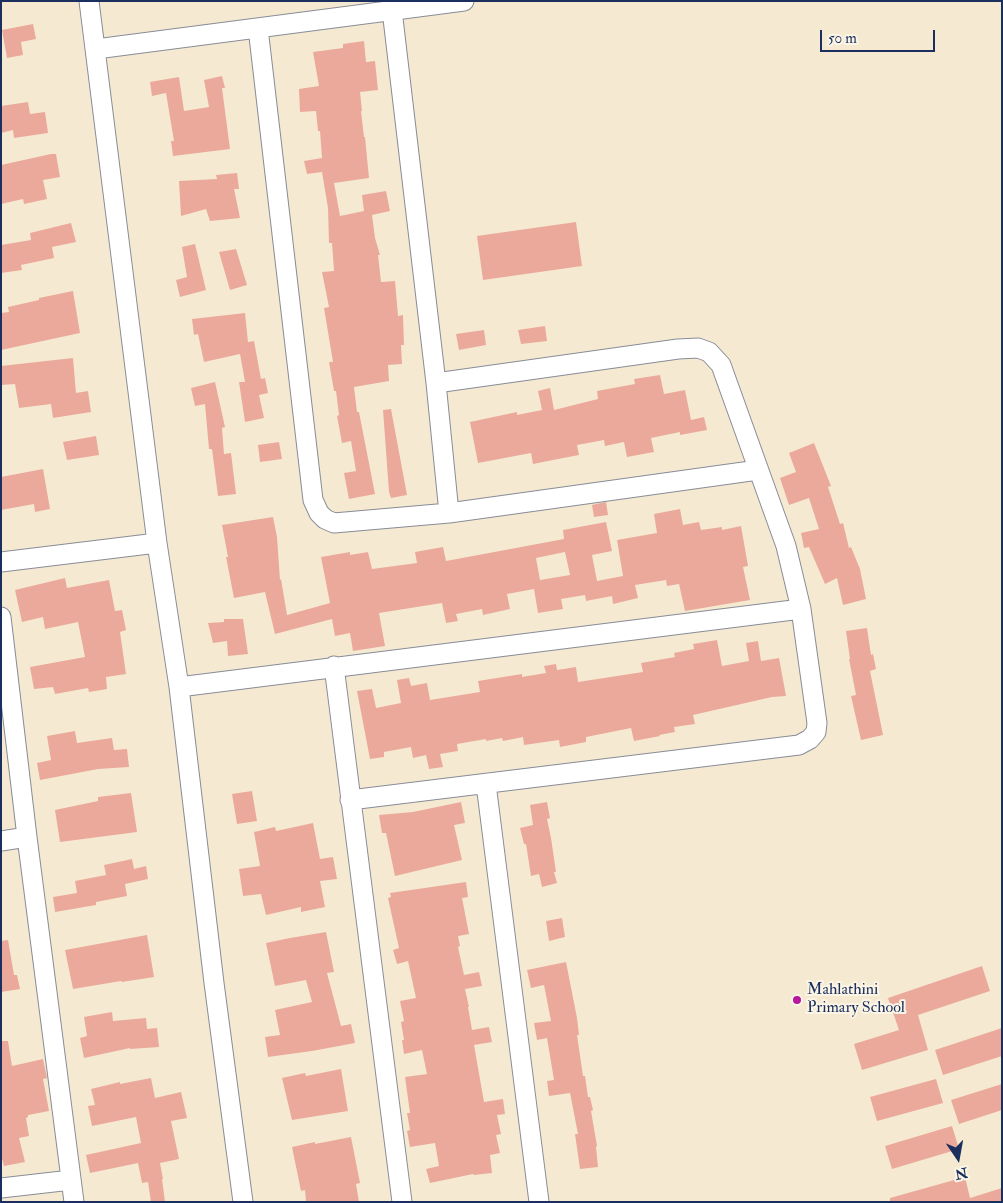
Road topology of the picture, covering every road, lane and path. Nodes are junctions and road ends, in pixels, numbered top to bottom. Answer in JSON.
{"nodes":[{"id":1,"x":89,"y":1,"type":"edge"},
{"id":2,"x":464,"y":1,"type":"edge"},
{"id":3,"x":392,"y":10,"type":"junction"},
{"id":4,"x":258,"y":28,"type":"junction"},
{"id":5,"x":96,"y":49,"type":"junction"},
{"id":6,"x":436,"y":383,"type":"junction"},
{"id":7,"x":758,"y":470,"type":"junction"},
{"id":8,"x":449,"y":513,"type":"junction"},
{"id":9,"x":157,"y":543,"type":"junction"},
{"id":10,"x":1,"y":562,"type":"edge"},
{"id":11,"x":801,"y":609,"type":"junction"},
{"id":12,"x":1,"y":617,"type":"edge"},
{"id":13,"x":334,"y":666,"type":"junction"},
{"id":14,"x":178,"y":686,"type":"junction"},
{"id":15,"x":7,"y":710,"type":"edge"},
{"id":16,"x":486,"y":784,"type":"junction"},
{"id":17,"x":350,"y":800,"type":"junction"},
{"id":18,"x":27,"y":837,"type":"junction"},
{"id":19,"x":1,"y":841,"type":"edge"},
{"id":20,"x":71,"y":1180,"type":"junction"},
{"id":21,"x":1,"y":1188,"type":"edge"},
{"id":22,"x":74,"y":1202,"type":"edge"},
{"id":23,"x":243,"y":1202,"type":"edge"},
{"id":24,"x":402,"y":1202,"type":"edge"},
{"id":25,"x":539,"y":1202,"type":"edge"}],
"edges":[{"from":1,"to":5,"type":"street"},
{"from":2,"to":3,"type":"street"},
{"from":3,"to":4,"type":"street"},
{"from":3,"to":6,"type":"street"},
{"from":4,"to":5,"type":"street"},
{"from":4,"to":8,"type":"street"},
{"from":5,"to":9,"type":"street"},
{"from":6,"to":7,"type":"street"},
{"from":6,"to":8,"type":"street"},
{"from":7,"to":8,"type":"street"},
{"from":7,"to":11,"type":"street"},
{"from":9,"to":10,"type":"street"},
{"from":9,"to":14,"type":"street"},
{"from":11,"to":13,"type":"street"},
{"from":11,"to":16,"type":"street"},
{"from":12,"to":15,"type":"street"},
{"from":13,"to":14,"type":"street"},
{"from":13,"to":17,"type":"street"},
{"from":14,"to":23,"type":"street"},
{"from":15,"to":18,"type":"street"},
{"from":16,"to":17,"type":"street"},
{"from":16,"to":25,"type":"street"},
{"from":17,"to":24,"type":"street"},
{"from":18,"to":19,"type":"street"},
{"from":18,"to":20,"type":"street"},
{"from":20,"to":21,"type":"street"},
{"from":20,"to":22,"type":"street"}]}
